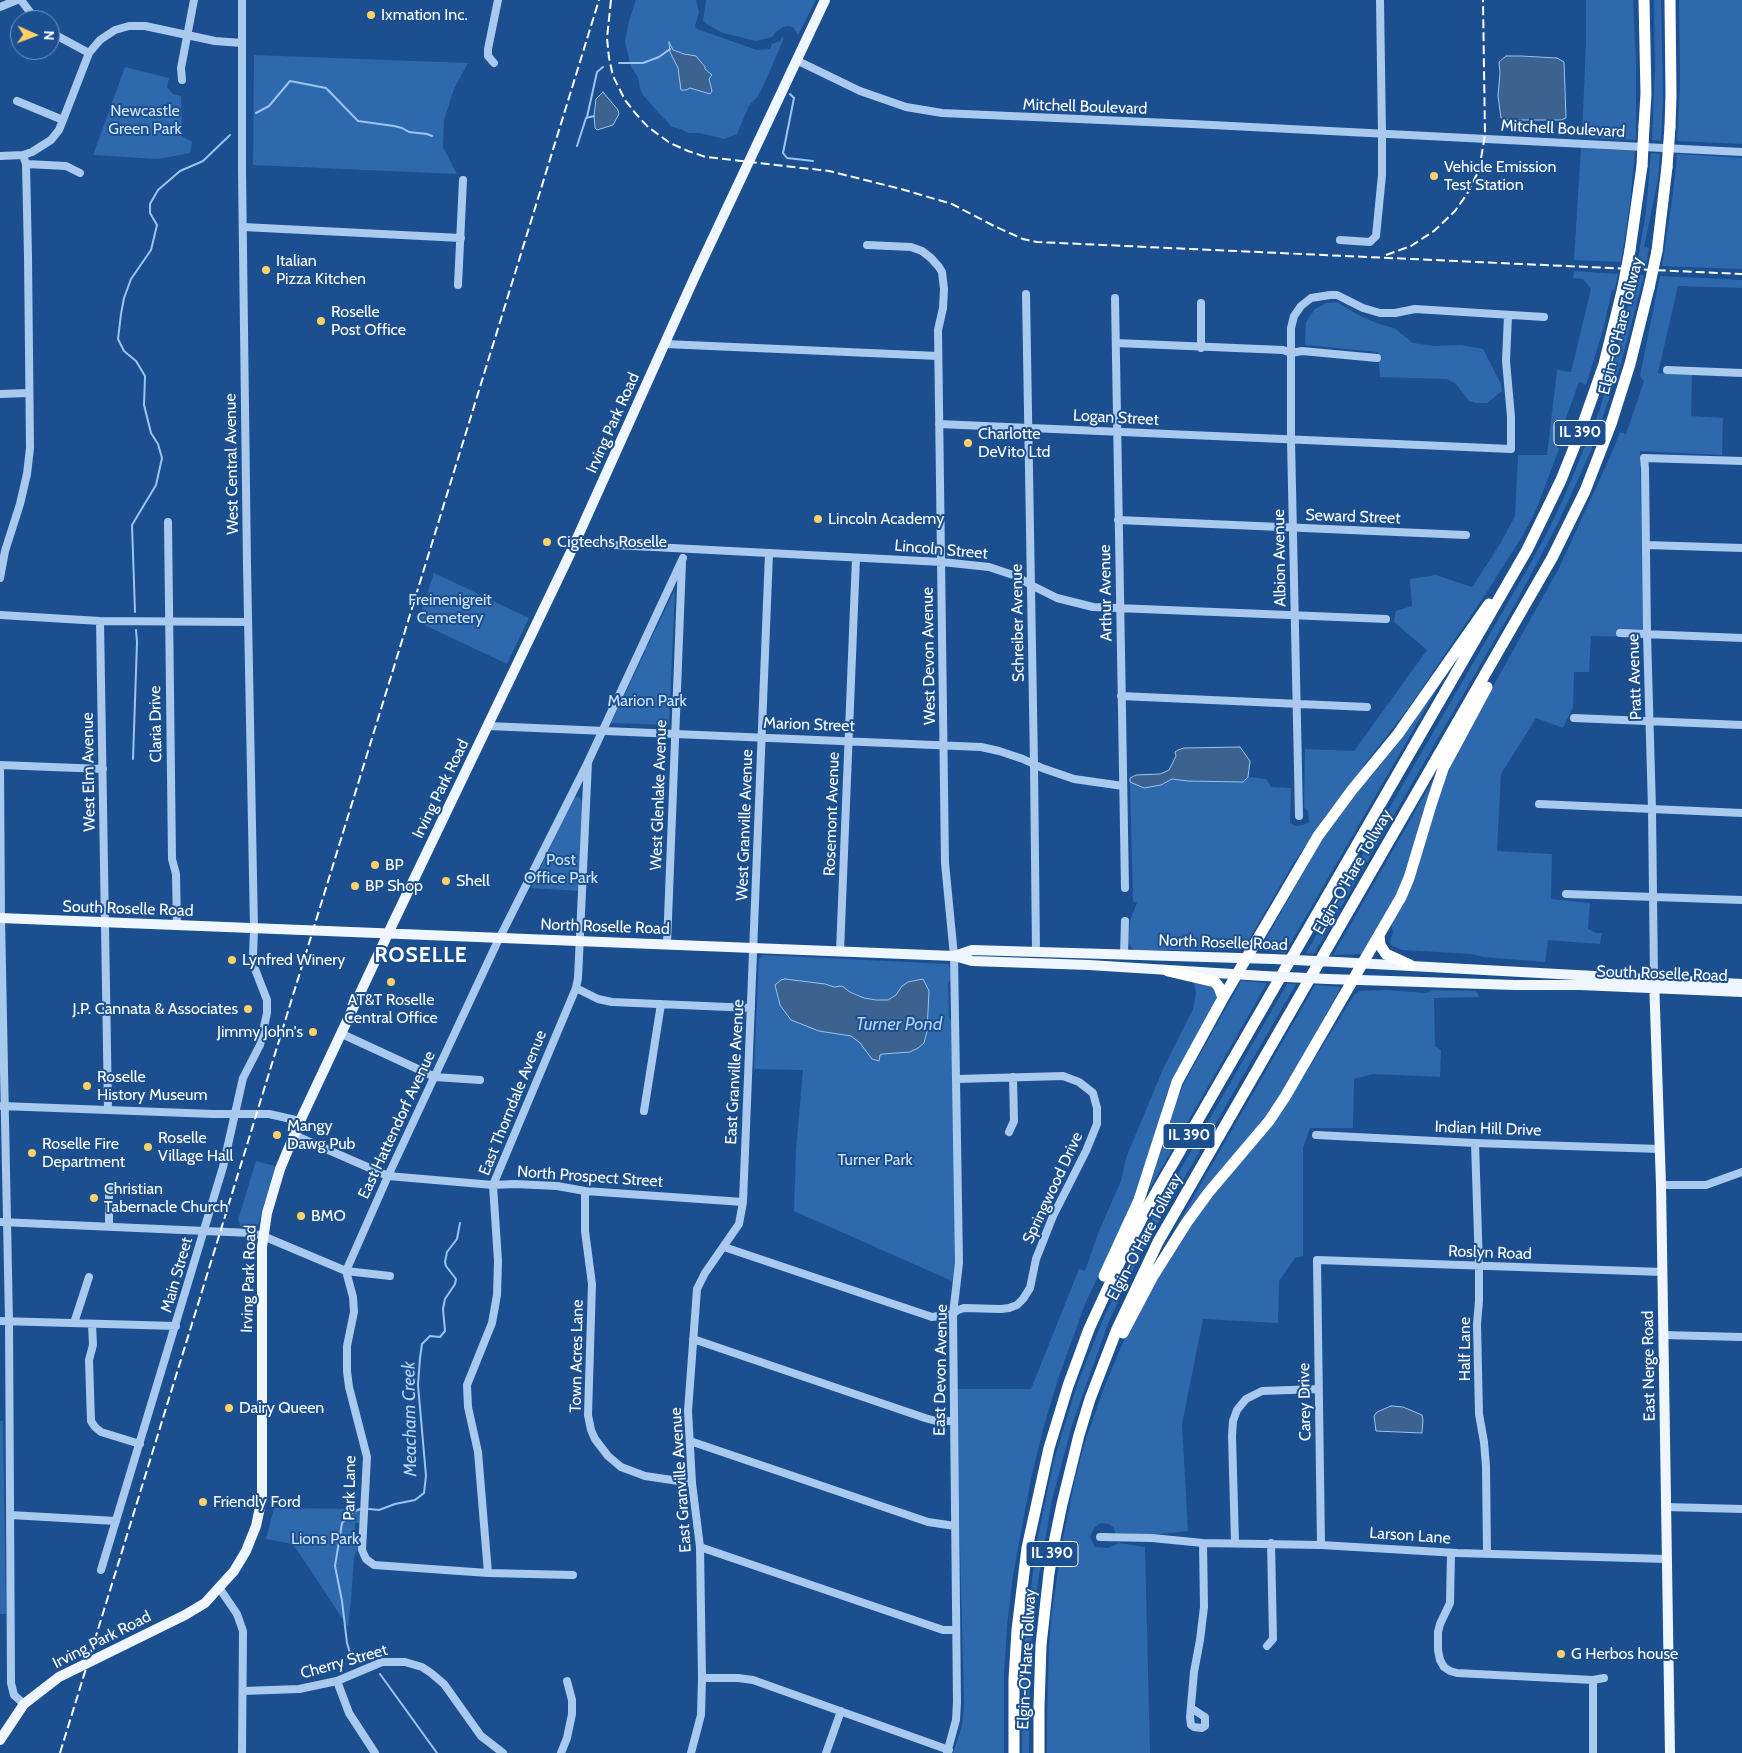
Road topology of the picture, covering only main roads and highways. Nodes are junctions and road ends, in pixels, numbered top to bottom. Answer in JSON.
{"nodes":[{"id":1,"x":825,"y":0,"type":"edge"},
{"id":2,"x":1639,"y":0,"type":"edge"},
{"id":3,"x":1644,"y":0,"type":"edge"},
{"id":4,"x":1670,"y":0,"type":"edge"},
{"id":5,"x":1645,"y":38,"type":"junction"},
{"id":6,"x":1515,"y":572,"type":"junction"},
{"id":7,"x":1504,"y":642,"type":"junction"},
{"id":8,"x":0,"y":918,"type":"edge"},
{"id":9,"x":254,"y":928,"type":"joint"},
{"id":10,"x":388,"y":934,"type":"junction"},
{"id":11,"x":1379,"y":935,"type":"junction"},
{"id":12,"x":954,"y":956,"type":"junction"},
{"id":13,"x":1246,"y":958,"type":"junction"},
{"id":14,"x":1364,"y":963,"type":"junction"},
{"id":15,"x":1410,"y":966,"type":"junction"},
{"id":16,"x":1168,"y":971,"type":"junction"},
{"id":17,"x":1237,"y":975,"type":"junction"},
{"id":18,"x":1354,"y":980,"type":"junction"},
{"id":19,"x":1580,"y":981,"type":"junction"},
{"id":20,"x":1654,"y":984,"type":"junction"},
{"id":21,"x":1742,"y":984,"type":"edge"},
{"id":22,"x":1742,"y":992,"type":"edge"},
{"id":23,"x":1223,"y":998,"type":"junction"},
{"id":24,"x":1089,"y":1328,"type":"junction"},
{"id":25,"x":1104,"y":1361,"type":"junction"},
{"id":26,"x":0,"y":1740,"type":"edge"},
{"id":27,"x":1014,"y":1753,"type":"edge"},
{"id":28,"x":1039,"y":1753,"type":"edge"},
{"id":29,"x":1670,"y":1753,"type":"edge"}],
"edges":[{"from":1,"to":10,"type":"main road","name":"Irving Park Road"},
{"from":2,"to":5,"type":"highway"},
{"from":3,"to":5,"type":"highway","name":"Elgin-O'Hare Tollway","number":"IL 390"},
{"from":4,"to":7,"type":"highway","name":"Elgin-O'Hare Tollway","number":"IL 390","bridge":true},
{"from":5,"to":6,"type":"highway","name":"Elgin-O'Hare Tollway","number":"IL 390","bridge":true},
{"from":6,"to":13,"type":"highway"},
{"from":6,"to":24,"type":"highway","name":"Elgin-O'Hare Tollway","number":"IL 390"},
{"from":7,"to":11,"type":"highway"},
{"from":7,"to":25,"type":"highway","name":"Elgin-O'Hare Tollway","number":"IL 390"},
{"from":8,"to":9,"type":"main road","name":"South Roselle Road"},
{"from":9,"to":10,"type":"main road","name":"North Roselle Road"},
{"from":10,"to":12,"type":"main road","name":"North Roselle Road"},
{"from":10,"to":26,"type":"main road","name":"Irving Park Road"},
{"from":11,"to":14,"type":"highway"},
{"from":11,"to":15,"type":"highway"},
{"from":12,"to":13,"type":"main road","name":"North Roselle Road"},
{"from":12,"to":16,"type":"main road","name":"North Roselle Road"},
{"from":13,"to":14,"type":"main road","name":"North Roselle Road","bridge":true},
{"from":13,"to":17,"type":"highway"},
{"from":14,"to":15,"type":"main road","name":"North Roselle Road"},
{"from":14,"to":18,"type":"highway"},
{"from":15,"to":19,"type":"main road","name":"North Roselle Road"},
{"from":16,"to":17,"type":"main road","name":"North Roselle Road"},
{"from":16,"to":23,"type":"highway"},
{"from":17,"to":18,"type":"main road","name":"North Roselle Road","bridge":true},
{"from":17,"to":23,"type":"highway"},
{"from":18,"to":19,"type":"main road","name":"North Roselle Road"},
{"from":18,"to":25,"type":"highway"},
{"from":19,"to":20,"type":"main road","name":"South Roselle Road"},
{"from":20,"to":21,"type":"main road","name":"South Roselle Road"},
{"from":20,"to":22,"type":"main road","name":"South Roselle Road"},
{"from":20,"to":29,"type":"main road","name":"East Nerge Road"},
{"from":23,"to":24,"type":"highway"},
{"from":24,"to":27,"type":"highway","name":"Elgin-O'Hare Tollway","number":"IL 390"},
{"from":25,"to":28,"type":"highway","name":"Elgin-O'Hare Tollway","number":"IL 390"}]}
